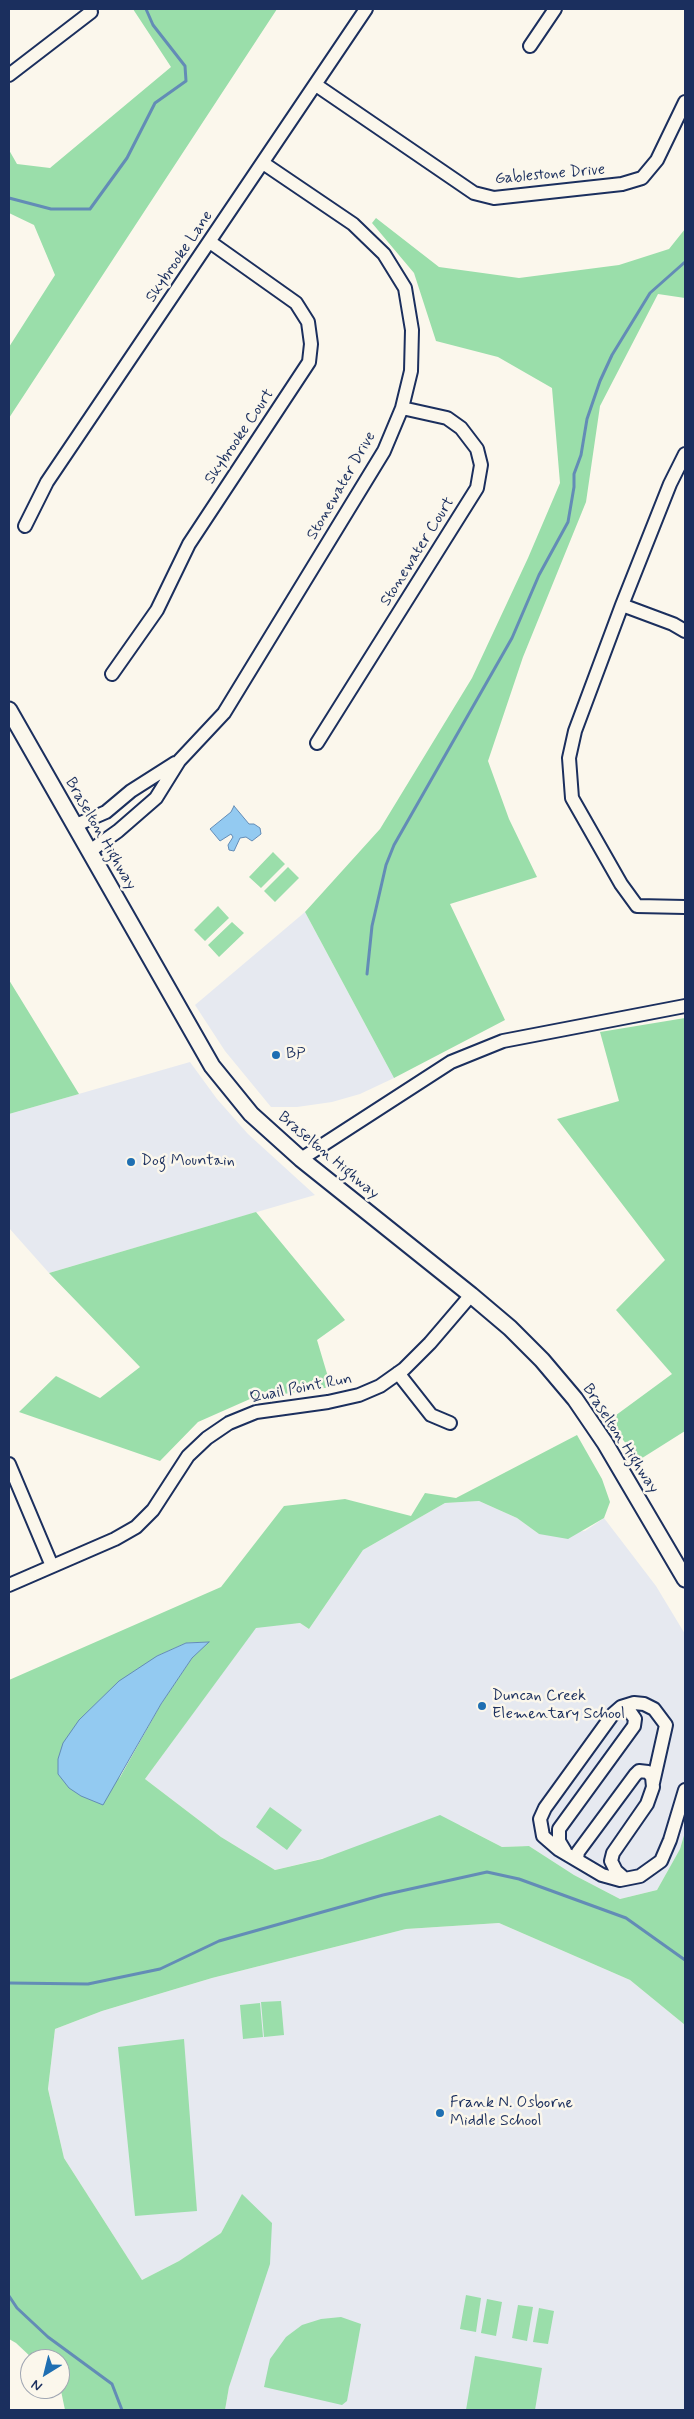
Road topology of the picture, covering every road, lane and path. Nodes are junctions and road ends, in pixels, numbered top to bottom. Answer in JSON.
{"nodes":[{"id":1,"x":366,"y":9,"type":"edge"},
{"id":2,"x":555,"y":9,"type":"edge"},
{"id":3,"x":91,"y":12,"type":"dead end"},
{"id":4,"x":530,"y":46,"type":"dead end"},
{"id":5,"x":9,"y":75,"type":"edge"},
{"id":6,"x":316,"y":85,"type":"junction"},
{"id":7,"x":684,"y":108,"type":"edge"},
{"id":8,"x":263,"y":163,"type":"junction"},
{"id":9,"x":210,"y":242,"type":"junction"},
{"id":10,"x":402,"y":408,"type":"junction"},
{"id":11,"x":685,"y":454,"type":"edge"},
{"id":12,"x":25,"y":526,"type":"dead end"},
{"id":13,"x":622,"y":605,"type":"junction"},
{"id":14,"x":685,"y":631,"type":"edge"},
{"id":15,"x":112,"y":674,"type":"dead end"},
{"id":16,"x":9,"y":710,"type":"edge"},
{"id":17,"x":317,"y":743,"type":"dead end"},
{"id":18,"x":179,"y":761,"type":"junction"},
{"id":19,"x":76,"y":825,"type":"junction"},
{"id":20,"x":90,"y":851,"type":"junction"},
{"id":21,"x":685,"y":907,"type":"edge"},
{"id":22,"x":685,"y":1006,"type":"edge"},
{"id":23,"x":301,"y":1159,"type":"junction"},
{"id":24,"x":471,"y":1295,"type":"junction"},
{"id":25,"x":398,"y":1373,"type":"junction"},
{"id":26,"x":450,"y":1423,"type":"dead end"},
{"id":27,"x":9,"y":1464,"type":"edge"},
{"id":28,"x":52,"y":1566,"type":"junction"},
{"id":29,"x":685,"y":1579,"type":"edge"},
{"id":30,"x":9,"y":1585,"type":"edge"},
{"id":31,"x":626,"y":1706,"type":"junction"},
{"id":32,"x":652,"y":1782,"type":"junction"},
{"id":33,"x":685,"y":1790,"type":"edge"},
{"id":34,"x":567,"y":1854,"type":"junction"},
{"id":35,"x":625,"y":1879,"type":"junction"}],
"edges":[{"from":1,"to":6,"type":"street","name":"Skybrooke Lane"},
{"from":2,"to":4,"type":"street"},
{"from":3,"to":5,"type":"street"},
{"from":6,"to":7,"type":"street","name":"Gablestone Drive"},
{"from":6,"to":8,"type":"street","name":"Skybrooke Lane"},
{"from":8,"to":9,"type":"street","name":"Skybrooke Lane"},
{"from":8,"to":10,"type":"street","name":"Stonewater Drive"},
{"from":9,"to":12,"type":"street","name":"Skybrooke Lane"},
{"from":9,"to":15,"type":"street","name":"Skybrooke Court"},
{"from":10,"to":17,"type":"street","name":"Stonewater Court"},
{"from":10,"to":18,"type":"street","name":"Stonewater Drive"},
{"from":11,"to":13,"type":"street"},
{"from":13,"to":14,"type":"street"},
{"from":13,"to":21,"type":"street"},
{"from":16,"to":19,"type":"main road","name":"Braselton Highway"},
{"from":18,"to":19,"type":"street","name":"Stonewater Drive"},
{"from":18,"to":20,"type":"street","name":"Stonewater Drive"},
{"from":19,"to":20,"type":"main road","name":"Braselton Highway"},
{"from":20,"to":23,"type":"main road","name":"Braselton Highway"},
{"from":22,"to":23,"type":"street"},
{"from":23,"to":24,"type":"main road","name":"Braselton Highway"},
{"from":24,"to":25,"type":"street","name":"Quail Point Run"},
{"from":24,"to":29,"type":"main road","name":"Braselton Highway"},
{"from":25,"to":26,"type":"street"},
{"from":25,"to":28,"type":"street","name":"Quail Point Run"},
{"from":27,"to":28,"type":"street"},
{"from":28,"to":30,"type":"street","name":"Quail Point Run"},
{"from":31,"to":32,"type":"street"},
{"from":31,"to":34,"type":"street"},
{"from":31,"to":34,"type":"street"},
{"from":32,"to":34,"type":"street"},
{"from":32,"to":35,"type":"street"},
{"from":33,"to":35,"type":"street"},
{"from":34,"to":35,"type":"street"}]}
